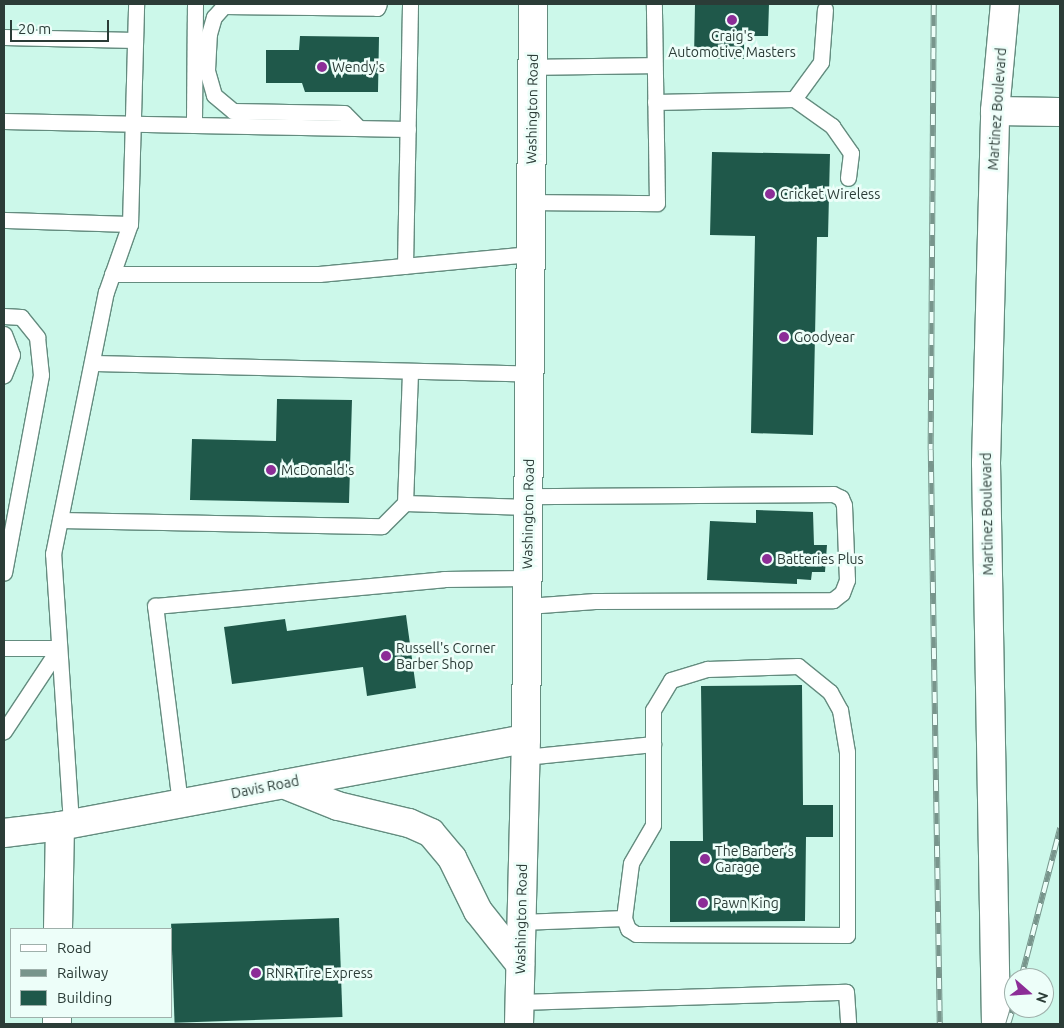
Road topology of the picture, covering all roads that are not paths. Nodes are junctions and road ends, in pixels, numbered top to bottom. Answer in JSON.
{"nodes":[{"id":1,"x":136,"y":4,"type":"edge"},
{"id":2,"x":195,"y":4,"type":"edge"},
{"id":3,"x":379,"y":4,"type":"edge"},
{"id":4,"x":410,"y":4,"type":"edge"},
{"id":5,"x":533,"y":4,"type":"edge"},
{"id":6,"x":654,"y":4,"type":"edge"},
{"id":7,"x":1005,"y":4,"type":"edge"},
{"id":8,"x":825,"y":9,"type":"dead end"},
{"id":9,"x":4,"y":37,"type":"edge"},
{"id":10,"x":135,"y":40,"type":"junction"},
{"id":11,"x":654,"y":65,"type":"junction"},
{"id":12,"x":532,"y":67,"type":"junction"},
{"id":13,"x":794,"y":99,"type":"junction"},
{"id":14,"x":655,"y":102,"type":"junction"},
{"id":15,"x":995,"y":111,"type":"junction"},
{"id":16,"x":1060,"y":112,"type":"edge"},
{"id":17,"x":4,"y":121,"type":"edge"},
{"id":18,"x":133,"y":124,"type":"junction"},
{"id":19,"x":194,"y":126,"type":"junction"},
{"id":20,"x":359,"y":128,"type":"junction"},
{"id":21,"x":408,"y":129,"type":"junction"},
{"id":22,"x":848,"y":178,"type":"dead end"},
{"id":23,"x":531,"y":202,"type":"junction"},
{"id":24,"x":4,"y":220,"type":"edge"},
{"id":25,"x":130,"y":224,"type":"junction"},
{"id":26,"x":530,"y":254,"type":"junction"},
{"id":27,"x":405,"y":266,"type":"junction"},
{"id":28,"x":112,"y":274,"type":"junction"},
{"id":29,"x":4,"y":316,"type":"edge"},
{"id":30,"x":4,"y":334,"type":"edge"},
{"id":31,"x":92,"y":363,"type":"junction"},
{"id":32,"x":410,"y":371,"type":"junction"},
{"id":33,"x":529,"y":374,"type":"junction"},
{"id":34,"x":4,"y":375,"type":"edge"},
{"id":35,"x":528,"y":502,"type":"junction"},
{"id":36,"x":405,"y":503,"type":"junction"},
{"id":37,"x":60,"y":520,"type":"junction"},
{"id":38,"x":4,"y":573,"type":"edge"},
{"id":39,"x":527,"y":578,"type":"junction"},
{"id":40,"x":527,"y":606,"type":"junction"},
{"id":41,"x":4,"y":648,"type":"edge"},
{"id":42,"x":59,"y":648,"type":"junction"},
{"id":43,"x":4,"y":731,"type":"edge"},
{"id":44,"x":652,"y":744,"type":"junction"},
{"id":45,"x":526,"y":748,"type":"junction"},
{"id":46,"x":283,"y":784,"type":"junction"},
{"id":47,"x":180,"y":803,"type":"junction"},
{"id":48,"x":66,"y":824,"type":"junction"},
{"id":49,"x":4,"y":833,"type":"edge"},
{"id":50,"x":624,"y":918,"type":"junction"},
{"id":51,"x":522,"y":922,"type":"junction"},
{"id":52,"x":58,"y":928,"type":"edge"},
{"id":53,"x":520,"y":964,"type":"junction"},
{"id":54,"x":519,"y":1013,"type":"edge"},
{"id":55,"x":848,"y":1024,"type":"edge"},
{"id":56,"x":996,"y":1024,"type":"edge"}],
"edges":[{"from":1,"to":10,"type":"lane"},
{"from":2,"to":19,"type":"lane"},
{"from":3,"to":20,"type":"lane"},
{"from":4,"to":21,"type":"lane"},
{"from":5,"to":12,"type":"main road","name":"Washington Road"},
{"from":6,"to":11,"type":"lane"},
{"from":7,"to":15,"type":"main road","name":"Martinez Boulevard"},
{"from":8,"to":13,"type":"lane"},
{"from":9,"to":10,"type":"lane"},
{"from":10,"to":18,"type":"lane"},
{"from":11,"to":12,"type":"lane"},
{"from":11,"to":14,"type":"lane"},
{"from":12,"to":23,"type":"main road","name":"Washington Road"},
{"from":13,"to":14,"type":"lane"},
{"from":13,"to":22,"type":"lane"},
{"from":14,"to":23,"type":"lane"},
{"from":15,"to":16,"type":"main road"},
{"from":15,"to":56,"type":"main road","name":"Martinez Boulevard"},
{"from":17,"to":18,"type":"lane"},
{"from":18,"to":19,"type":"lane"},
{"from":18,"to":25,"type":"lane"},
{"from":19,"to":20,"type":"lane"},
{"from":20,"to":21,"type":"lane"},
{"from":21,"to":27,"type":"lane"},
{"from":23,"to":26,"type":"main road","name":"Washington Road"},
{"from":24,"to":25,"type":"lane"},
{"from":25,"to":28,"type":"lane"},
{"from":26,"to":27,"type":"lane"},
{"from":26,"to":33,"type":"main road","name":"Washington Road"},
{"from":27,"to":28,"type":"lane"},
{"from":28,"to":31,"type":"lane"},
{"from":29,"to":38,"type":"lane"},
{"from":30,"to":34,"type":"lane"},
{"from":31,"to":32,"type":"lane"},
{"from":31,"to":37,"type":"lane"},
{"from":32,"to":33,"type":"lane"},
{"from":32,"to":36,"type":"lane"},
{"from":33,"to":35,"type":"main road","name":"Washington Road"},
{"from":35,"to":36,"type":"lane"},
{"from":35,"to":39,"type":"main road","name":"Washington Road"},
{"from":35,"to":40,"type":"lane"},
{"from":36,"to":37,"type":"lane"},
{"from":37,"to":42,"type":"lane"},
{"from":39,"to":40,"type":"main road","name":"Washington Road"},
{"from":39,"to":47,"type":"lane"},
{"from":40,"to":45,"type":"main road","name":"Washington Road"},
{"from":41,"to":42,"type":"lane"},
{"from":42,"to":43,"type":"lane"},
{"from":42,"to":48,"type":"lane"},
{"from":44,"to":45,"type":"lane"},
{"from":44,"to":50,"type":"lane"},
{"from":44,"to":50,"type":"lane"},
{"from":45,"to":46,"type":"main road","name":"Davis Road"},
{"from":45,"to":51,"type":"main road","name":"Washington Road"},
{"from":46,"to":47,"type":"main road","name":"Davis Road"},
{"from":46,"to":53,"type":"main road"},
{"from":47,"to":48,"type":"main road","name":"Davis Road"},
{"from":48,"to":49,"type":"main road","name":"Davis Road"},
{"from":48,"to":52,"type":"main road"},
{"from":50,"to":51,"type":"lane"},
{"from":51,"to":53,"type":"main road","name":"Washington Road"},
{"from":53,"to":54,"type":"main road","name":"Washington Road"},
{"from":54,"to":55,"type":"lane"}]}
